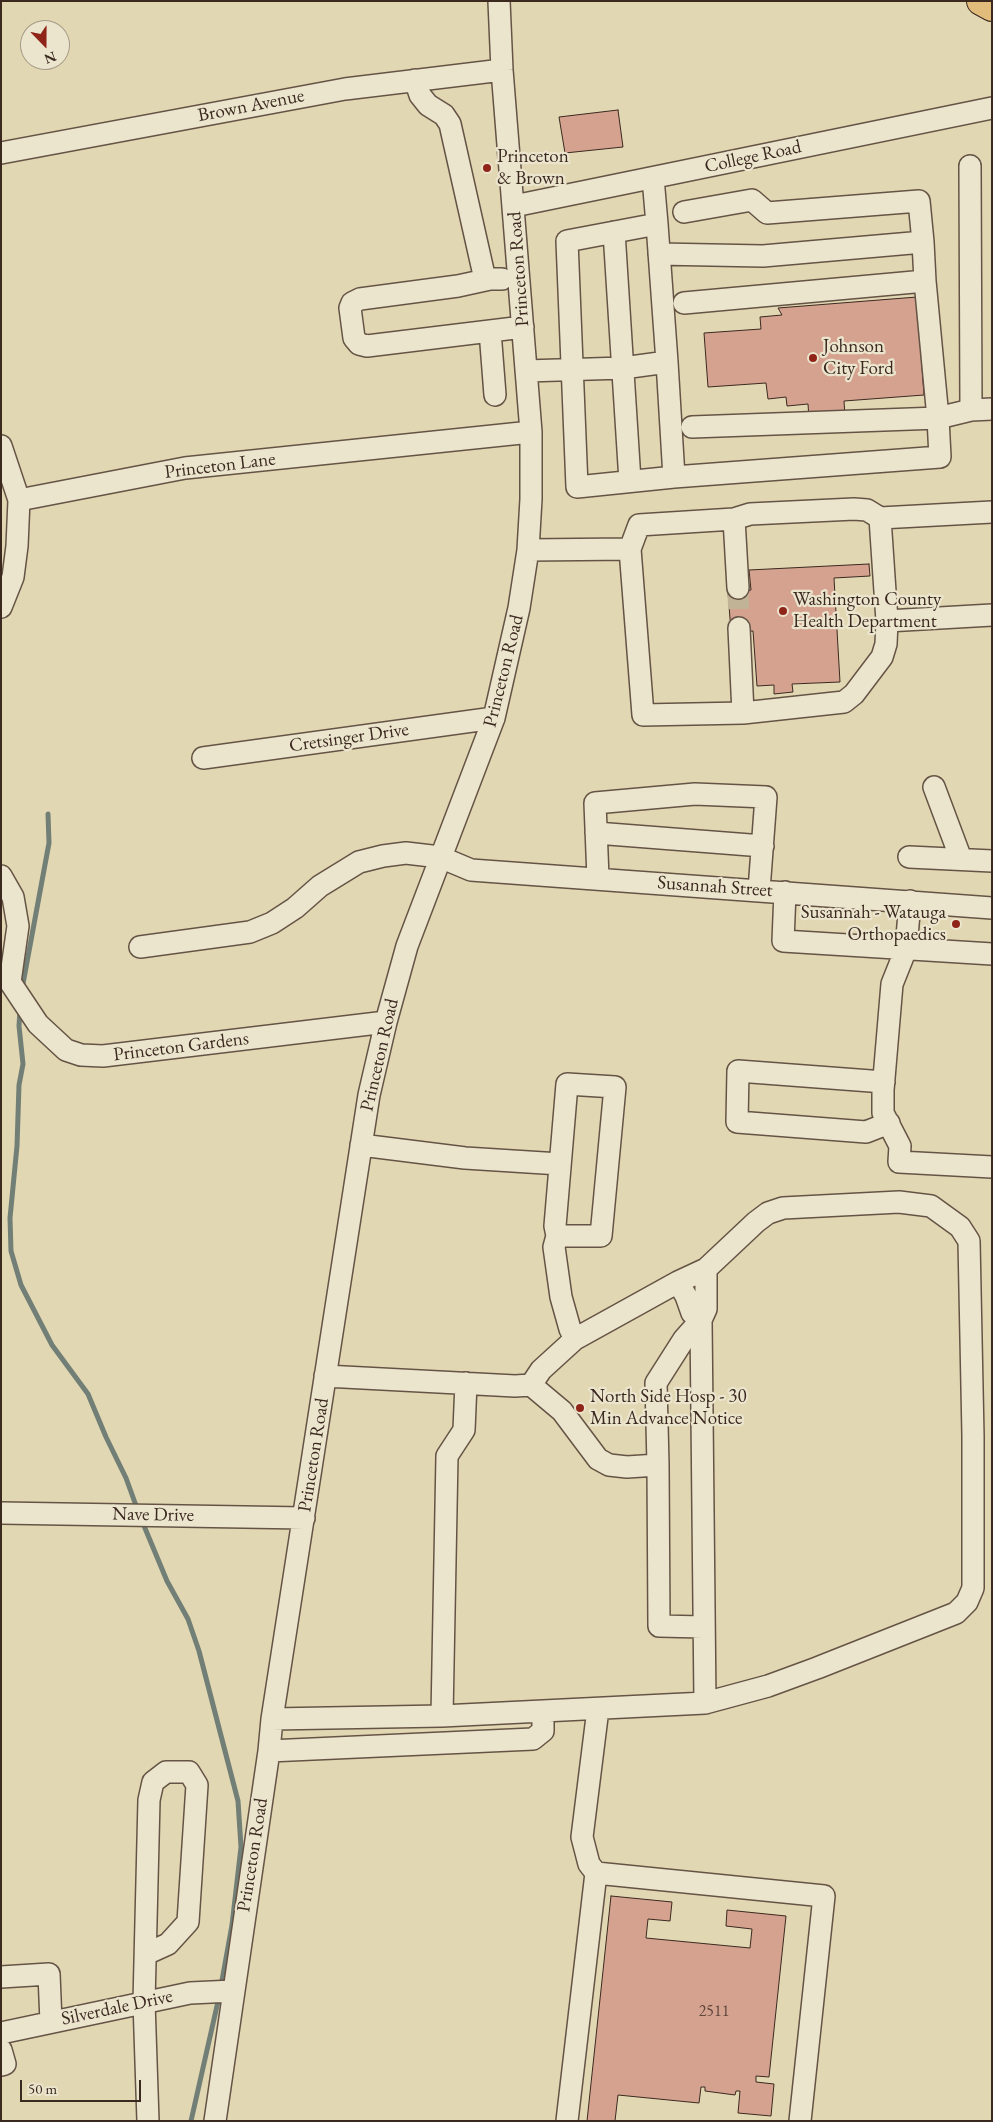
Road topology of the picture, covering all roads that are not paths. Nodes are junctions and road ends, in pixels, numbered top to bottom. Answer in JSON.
{"nodes":[{"id":1,"x":499,"y":1,"type":"edge"},
{"id":2,"x":981,"y":1,"type":"edge"},
{"id":3,"x":992,"y":7,"type":"edge"},
{"id":4,"x":502,"y":70,"type":"junction"},
{"id":5,"x":415,"y":80,"type":"junction"},
{"id":6,"x":992,"y":108,"type":"edge"},
{"id":7,"x":1,"y":153,"type":"edge"},
{"id":8,"x":970,"y":166,"type":"dead end"},
{"id":9,"x":653,"y":178,"type":"junction"},
{"id":10,"x":514,"y":206,"type":"junction"},
{"id":11,"x":684,"y":212,"type":"dead end"},
{"id":12,"x":657,"y":224,"type":"junction"},
{"id":13,"x":614,"y":232,"type":"junction"},
{"id":14,"x":923,"y":242,"type":"junction"},
{"id":15,"x":659,"y":254,"type":"junction"},
{"id":16,"x":520,"y":278,"type":"junction"},
{"id":17,"x":490,"y":279,"type":"junction"},
{"id":18,"x":925,"y":281,"type":"junction"},
{"id":19,"x":684,"y":303,"type":"dead end"},
{"id":20,"x":523,"y":327,"type":"junction"},
{"id":21,"x":490,"y":331,"type":"junction"},
{"id":22,"x":667,"y":362,"type":"junction"},
{"id":23,"x":623,"y":368,"type":"junction"},
{"id":24,"x":572,"y":370,"type":"junction"},
{"id":25,"x":526,"y":371,"type":"junction"},
{"id":26,"x":495,"y":395,"type":"dead end"},
{"id":27,"x":982,"y":410,"type":"edge"},
{"id":28,"x":938,"y":418,"type":"junction"},
{"id":29,"x":692,"y":427,"type":"dead end"},
{"id":30,"x":531,"y":432,"type":"junction"},
{"id":31,"x":1,"y":446,"type":"edge"},
{"id":32,"x":674,"y":477,"type":"junction"},
{"id":33,"x":630,"y":481,"type":"junction"},
{"id":34,"x":18,"y":500,"type":"junction"},
{"id":35,"x":992,"y":512,"type":"edge"},
{"id":36,"x":880,"y":518,"type":"junction"},
{"id":37,"x":734,"y":519,"type":"junction"},
{"id":38,"x":528,"y":550,"type":"junction"},
{"id":39,"x":630,"y":550,"type":"junction"},
{"id":40,"x":738,"y":588,"type":"tunnel mouth"},
{"id":41,"x":1,"y":607,"type":"edge"},
{"id":42,"x":992,"y":615,"type":"edge"},
{"id":43,"x":887,"y":621,"type":"junction"},
{"id":44,"x":739,"y":628,"type":"tunnel mouth"},
{"id":45,"x":743,"y":713,"type":"junction"},
{"id":46,"x":494,"y":718,"type":"junction"},
{"id":47,"x":203,"y":758,"type":"dead end"},
{"id":48,"x":934,"y":788,"type":"dead end"},
{"id":49,"x":596,"y":833,"type":"junction"},
{"id":50,"x":763,"y":846,"type":"junction"},
{"id":51,"x":440,"y":857,"type":"junction"},
{"id":52,"x":910,"y":857,"type":"dead end"},
{"id":53,"x":961,"y":860,"type":"junction"},
{"id":54,"x":992,"y":861,"type":"edge"},
{"id":55,"x":1,"y":876,"type":"edge"},
{"id":56,"x":598,"y":878,"type":"junction"},
{"id":57,"x":759,"y":890,"type":"junction"},
{"id":58,"x":785,"y":892,"type":"junction"},
{"id":59,"x":910,"y":901,"type":"junction"},
{"id":60,"x":992,"y":908,"type":"edge"},
{"id":61,"x":140,"y":947,"type":"dead end"},
{"id":62,"x":906,"y":949,"type":"junction"},
{"id":63,"x":992,"y":954,"type":"edge"},
{"id":64,"x":6,"y":982,"type":"edge"},
{"id":65,"x":386,"y":1022,"type":"junction"},
{"id":66,"x":884,"y":1082,"type":"junction"},
{"id":67,"x":888,"y":1123,"type":"junction"},
{"id":68,"x":361,"y":1145,"type":"junction"},
{"id":69,"x":560,"y":1164,"type":"junction"},
{"id":70,"x":992,"y":1167,"type":"edge"},
{"id":71,"x":556,"y":1236,"type":"junction"},
{"id":72,"x":706,"y":1269,"type":"junction"},
{"id":73,"x":678,"y":1282,"type":"junction"},
{"id":74,"x":701,"y":1320,"type":"junction"},
{"id":75,"x":575,"y":1338,"type":"junction"},
{"id":76,"x":325,"y":1376,"type":"junction"},
{"id":77,"x":466,"y":1383,"type":"junction"},
{"id":78,"x":531,"y":1385,"type":"junction"},
{"id":79,"x":658,"y":1465,"type":"junction"},
{"id":80,"x":1,"y":1512,"type":"edge"},
{"id":81,"x":304,"y":1518,"type":"junction"},
{"id":82,"x":704,"y":1627,"type":"junction"},
{"id":83,"x":705,"y":1703,"type":"junction"},
{"id":84,"x":598,"y":1709,"type":"junction"},
{"id":85,"x":543,"y":1712,"type":"junction"},
{"id":86,"x":442,"y":1716,"type":"junction"},
{"id":87,"x":272,"y":1719,"type":"junction"},
{"id":88,"x":269,"y":1751,"type":"junction"},
{"id":89,"x":596,"y":1873,"type":"junction"},
{"id":90,"x":146,"y":1954,"type":"junction"},
{"id":91,"x":1,"y":1977,"type":"edge"},
{"id":92,"x":233,"y":1991,"type":"junction"},
{"id":93,"x":144,"y":2002,"type":"junction"},
{"id":94,"x":51,"y":2022,"type":"junction"},
{"id":95,"x":1,"y":2033,"type":"edge"},
{"id":96,"x":1,"y":2050,"type":"edge"},
{"id":97,"x":1,"y":2065,"type":"edge"},
{"id":98,"x":148,"y":2121,"type":"edge"},
{"id":99,"x":215,"y":2121,"type":"edge"},
{"id":100,"x":567,"y":2121,"type":"edge"},
{"id":101,"x":800,"y":2121,"type":"edge"}],
"edges":[{"from":1,"to":4,"type":"street","name":"Princeton Road"},
{"from":2,"to":3,"type":"highway"},
{"from":4,"to":5,"type":"street","name":"Brown Avenue"},
{"from":4,"to":10,"type":"street","name":"Princeton Road"},
{"from":5,"to":7,"type":"street","name":"Brown Avenue"},
{"from":5,"to":17,"type":"street"},
{"from":6,"to":9,"type":"street","name":"College Road"},
{"from":8,"to":27,"type":"street"},
{"from":9,"to":10,"type":"street","name":"College Road"},
{"from":9,"to":12,"type":"street"},
{"from":10,"to":16,"type":"street","name":"Princeton Road"},
{"from":11,"to":14,"type":"street"},
{"from":12,"to":13,"type":"street"},
{"from":12,"to":15,"type":"street"},
{"from":13,"to":23,"type":"street"},
{"from":13,"to":24,"type":"street"},
{"from":14,"to":15,"type":"street"},
{"from":14,"to":18,"type":"street"},
{"from":15,"to":22,"type":"street"},
{"from":16,"to":17,"type":"street"},
{"from":16,"to":20,"type":"street","name":"Princeton Road"},
{"from":17,"to":21,"type":"street"},
{"from":18,"to":19,"type":"street"},
{"from":18,"to":28,"type":"street"},
{"from":20,"to":21,"type":"street"},
{"from":20,"to":25,"type":"street","name":"Princeton Road"},
{"from":21,"to":26,"type":"street"},
{"from":22,"to":23,"type":"street"},
{"from":22,"to":32,"type":"street"},
{"from":23,"to":24,"type":"street"},
{"from":23,"to":33,"type":"street"},
{"from":24,"to":25,"type":"street"},
{"from":24,"to":33,"type":"street"},
{"from":25,"to":30,"type":"street","name":"Princeton Road"},
{"from":27,"to":28,"type":"street"},
{"from":28,"to":29,"type":"street"},
{"from":28,"to":32,"type":"street"},
{"from":30,"to":34,"type":"street","name":"Princeton Lane"},
{"from":30,"to":38,"type":"street","name":"Princeton Road"},
{"from":31,"to":34,"type":"street"},
{"from":32,"to":33,"type":"street"},
{"from":34,"to":41,"type":"street"},
{"from":35,"to":36,"type":"street"},
{"from":36,"to":37,"type":"street"},
{"from":36,"to":43,"type":"street"},
{"from":37,"to":39,"type":"street"},
{"from":37,"to":40,"type":"street"},
{"from":38,"to":39,"type":"street"},
{"from":38,"to":46,"type":"street","name":"Princeton Road"},
{"from":39,"to":45,"type":"street"},
{"from":42,"to":43,"type":"street"},
{"from":43,"to":45,"type":"street"},
{"from":44,"to":45,"type":"street"},
{"from":46,"to":47,"type":"street","name":"Cretsinger Drive"},
{"from":46,"to":51,"type":"street","name":"Princeton Road"},
{"from":48,"to":53,"type":"street"},
{"from":49,"to":50,"type":"street"},
{"from":49,"to":50,"type":"street"},
{"from":49,"to":56,"type":"street"},
{"from":50,"to":57,"type":"street"},
{"from":51,"to":56,"type":"street","name":"Susannah Street"},
{"from":51,"to":61,"type":"street","name":"Susannah Street"},
{"from":51,"to":65,"type":"street","name":"Princeton Road"},
{"from":52,"to":53,"type":"street"},
{"from":53,"to":54,"type":"street"},
{"from":55,"to":64,"type":"street","name":"Princeton Gardens"},
{"from":56,"to":57,"type":"street","name":"Susannah Street"},
{"from":57,"to":58,"type":"street","name":"Susannah Street"},
{"from":58,"to":59,"type":"street","name":"Susannah Street"},
{"from":58,"to":62,"type":"street"},
{"from":59,"to":60,"type":"street","name":"Susannah Street"},
{"from":59,"to":62,"type":"street"},
{"from":62,"to":63,"type":"street"},
{"from":62,"to":66,"type":"street"},
{"from":64,"to":65,"type":"street","name":"Princeton Gardens"},
{"from":65,"to":68,"type":"street","name":"Princeton Road"},
{"from":66,"to":67,"type":"street"},
{"from":66,"to":67,"type":"street"},
{"from":67,"to":70,"type":"street"},
{"from":68,"to":69,"type":"street"},
{"from":68,"to":76,"type":"street","name":"Princeton Road"},
{"from":69,"to":71,"type":"street"},
{"from":69,"to":71,"type":"street"},
{"from":71,"to":75,"type":"street"},
{"from":72,"to":73,"type":"street"},
{"from":72,"to":74,"type":"street"},
{"from":72,"to":83,"type":"street"},
{"from":73,"to":74,"type":"street"},
{"from":73,"to":75,"type":"street"},
{"from":74,"to":79,"type":"street"},
{"from":74,"to":82,"type":"street"},
{"from":75,"to":78,"type":"street"},
{"from":76,"to":77,"type":"street"},
{"from":76,"to":81,"type":"street","name":"Princeton Road"},
{"from":77,"to":78,"type":"street"},
{"from":77,"to":86,"type":"street"},
{"from":78,"to":79,"type":"street"},
{"from":79,"to":82,"type":"street"},
{"from":80,"to":81,"type":"street","name":"Nave Drive"},
{"from":81,"to":87,"type":"street","name":"Princeton Road"},
{"from":82,"to":83,"type":"street"},
{"from":83,"to":84,"type":"street"},
{"from":84,"to":85,"type":"street"},
{"from":84,"to":89,"type":"street"},
{"from":85,"to":86,"type":"street"},
{"from":85,"to":88,"type":"street"},
{"from":86,"to":87,"type":"street"},
{"from":87,"to":88,"type":"street","name":"Princeton Road"},
{"from":88,"to":92,"type":"street","name":"Princeton Road"},
{"from":89,"to":100,"type":"street"},
{"from":89,"to":101,"type":"street"},
{"from":90,"to":90,"type":"street"},
{"from":90,"to":93,"type":"street"},
{"from":91,"to":94,"type":"street"},
{"from":92,"to":93,"type":"street","name":"Silverdale Drive"},
{"from":92,"to":99,"type":"street","name":"Princeton Road"},
{"from":93,"to":94,"type":"street","name":"Silverdale Drive"},
{"from":93,"to":98,"type":"street"},
{"from":94,"to":95,"type":"street","name":"Silverdale Drive"},
{"from":96,"to":97,"type":"street"}]}
